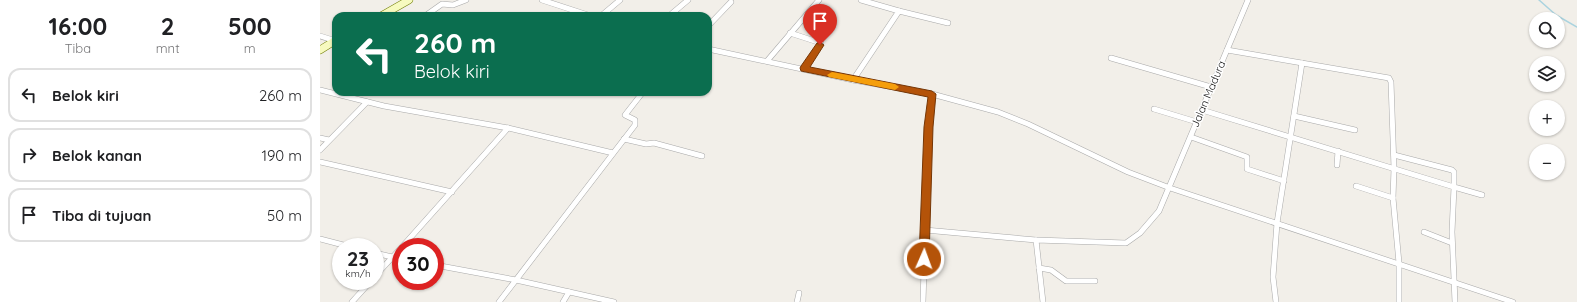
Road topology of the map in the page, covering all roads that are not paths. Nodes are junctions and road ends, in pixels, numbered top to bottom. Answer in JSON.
{"nodes":[{"id":1,"x":409,"y":0,"type":"edge"},
{"id":2,"x":466,"y":0,"type":"edge"},
{"id":3,"x":542,"y":0,"type":"edge"},
{"id":4,"x":620,"y":0,"type":"edge"},
{"id":5,"x":688,"y":0,"type":"edge"},
{"id":6,"x":819,"y":0,"type":"edge"},
{"id":7,"x":860,"y":0,"type":"edge"},
{"id":8,"x":1248,"y":0,"type":"edge"},
{"id":9,"x":550,"y":1,"type":"edge"},
{"id":10,"x":731,"y":2,"type":"dead end"},
{"id":11,"x":899,"y":11,"type":"junction"},
{"id":12,"x":388,"y":12,"type":"edge"},
{"id":13,"x":431,"y":12,"type":"edge"},
{"id":14,"x":580,"y":12,"type":"edge"},
{"id":15,"x":606,"y":12,"type":"edge"},
{"id":16,"x":674,"y":12,"type":"edge"},
{"id":17,"x":712,"y":22,"type":"edge"},
{"id":18,"x":948,"y":23,"type":"dead end"},
{"id":19,"x":790,"y":33,"type":"junction"},
{"id":20,"x":320,"y":36,"type":"edge"},
{"id":21,"x":332,"y":40,"type":"edge"},
{"id":22,"x":332,"y":42,"type":"edge"},
{"id":23,"x":320,"y":50,"type":"edge"},
{"id":24,"x":712,"y":50,"type":"edge"},
{"id":25,"x":1227,"y":50,"type":"junction"},
{"id":26,"x":1111,"y":58,"type":"dead end"},
{"id":27,"x":767,"y":61,"type":"junction"},
{"id":28,"x":1302,"y":63,"type":"junction"},
{"id":29,"x":804,"y":68,"type":"junction"},
{"id":30,"x":853,"y":80,"type":"junction"},
{"id":31,"x":1211,"y":87,"type":"junction"},
{"id":32,"x":320,"y":90,"type":"edge"},
{"id":33,"x":332,"y":93,"type":"edge"},
{"id":34,"x":932,"y":94,"type":"junction"},
{"id":35,"x":344,"y":96,"type":"edge"},
{"id":36,"x":640,"y":96,"type":"edge"},
{"id":37,"x":367,"y":102,"type":"junction"},
{"id":38,"x":1154,"y":109,"type":"dead end"},
{"id":39,"x":1202,"y":110,"type":"junction"},
{"id":40,"x":1294,"y":116,"type":"junction"},
{"id":41,"x":1197,"y":122,"type":"junction"},
{"id":42,"x":508,"y":128,"type":"junction"},
{"id":43,"x":1355,"y":130,"type":"dead end"},
{"id":44,"x":1291,"y":136,"type":"junction"},
{"id":45,"x":1191,"y":137,"type":"junction"},
{"id":46,"x":320,"y":138,"type":"edge"},
{"id":47,"x":624,"y":139,"type":"junction"},
{"id":48,"x":329,"y":140,"type":"junction"},
{"id":49,"x":320,"y":150,"type":"edge"},
{"id":50,"x":1338,"y":151,"type":"junction"},
{"id":51,"x":613,"y":152,"type":"junction"},
{"id":52,"x":1394,"y":155,"type":"junction"},
{"id":53,"x":702,"y":156,"type":"dead end"},
{"id":54,"x":320,"y":162,"type":"edge"},
{"id":55,"x":1337,"y":165,"type":"dead end"},
{"id":56,"x":1394,"y":168,"type":"junction"},
{"id":57,"x":1284,"y":181,"type":"junction"},
{"id":58,"x":1356,"y":186,"type":"dead end"},
{"id":59,"x":1454,"y":187,"type":"junction"},
{"id":60,"x":1170,"y":188,"type":"junction"},
{"id":61,"x":452,"y":192,"type":"junction"},
{"id":62,"x":1482,"y":196,"type":"dead end"},
{"id":63,"x":1393,"y":198,"type":"junction"},
{"id":64,"x":1277,"y":223,"type":"junction"},
{"id":65,"x":925,"y":230,"type":"junction"},
{"id":66,"x":1424,"y":232,"type":"dead end"},
{"id":67,"x":410,"y":238,"type":"edge"},
{"id":68,"x":320,"y":239,"type":"edge"},
{"id":69,"x":1036,"y":240,"type":"junction"},
{"id":70,"x":332,"y":242,"type":"edge"},
{"id":71,"x":1452,"y":243,"type":"junction"},
{"id":72,"x":384,"y":255,"type":"edge"},
{"id":73,"x":392,"y":257,"type":"joint"},
{"id":74,"x":1399,"y":263,"type":"junction"},
{"id":75,"x":384,"y":266,"type":"edge"},
{"id":76,"x":444,"y":267,"type":"edge"},
{"id":77,"x":1039,"y":268,"type":"junction"},
{"id":78,"x":516,"y":280,"type":"junction"},
{"id":79,"x":1095,"y":281,"type":"dead end"},
{"id":80,"x":1455,"y":282,"type":"junction"},
{"id":81,"x":363,"y":290,"type":"edge"},
{"id":82,"x":569,"y":292,"type":"junction"},
{"id":83,"x":799,"y":293,"type":"dead end"},
{"id":84,"x":352,"y":302,"type":"edge"},
{"id":85,"x":499,"y":302,"type":"edge"},
{"id":86,"x":563,"y":302,"type":"edge"},
{"id":87,"x":614,"y":302,"type":"edge"},
{"id":88,"x":797,"y":302,"type":"edge"},
{"id":89,"x":923,"y":302,"type":"edge"},
{"id":90,"x":1043,"y":302,"type":"edge"},
{"id":91,"x":1276,"y":302,"type":"edge"},
{"id":92,"x":1399,"y":302,"type":"edge"},
{"id":93,"x":1455,"y":302,"type":"edge"},
{"id":94,"x":1513,"y":302,"type":"edge"}],
"edges":[{"from":1,"to":12,"type":"main road"},
{"from":2,"to":13,"type":"street"},
{"from":3,"to":9,"type":"street"},
{"from":4,"to":15,"type":"street"},
{"from":5,"to":16,"type":"street"},
{"from":6,"to":19,"type":"street"},
{"from":7,"to":11,"type":"street"},
{"from":8,"to":25,"type":"street","name":"Jalan Madura"},
{"from":9,"to":14,"type":"street"},
{"from":10,"to":17,"type":"street"},
{"from":11,"to":18,"type":"street"},
{"from":11,"to":30,"type":"street"},
{"from":19,"to":27,"type":"street"},
{"from":19,"to":29,"type":"street"},
{"from":20,"to":21,"type":"street"},
{"from":22,"to":23,"type":"main road"},
{"from":24,"to":27,"type":"street"},
{"from":25,"to":28,"type":"street"},
{"from":25,"to":31,"type":"street","name":"Jalan Madura"},
{"from":26,"to":31,"type":"street"},
{"from":27,"to":29,"type":"street"},
{"from":28,"to":40,"type":"street"},
{"from":28,"to":52,"type":"street"},
{"from":29,"to":30,"type":"street"},
{"from":30,"to":34,"type":"street"},
{"from":31,"to":39,"type":"street","name":"Jalan Madura"},
{"from":32,"to":33,"type":"street"},
{"from":34,"to":60,"type":"street"},
{"from":34,"to":65,"type":"street"},
{"from":35,"to":37,"type":"street"},
{"from":36,"to":47,"type":"street"},
{"from":37,"to":42,"type":"street"},
{"from":37,"to":48,"type":"street"},
{"from":38,"to":41,"type":"street"},
{"from":39,"to":41,"type":"street","name":"Jalan Madura"},
{"from":39,"to":44,"type":"street"},
{"from":40,"to":43,"type":"street"},
{"from":40,"to":44,"type":"street"},
{"from":41,"to":45,"type":"street","name":"Jalan Madura"},
{"from":42,"to":51,"type":"street"},
{"from":42,"to":61,"type":"street"},
{"from":44,"to":50,"type":"street"},
{"from":44,"to":57,"type":"street"},
{"from":45,"to":57,"type":"street"},
{"from":45,"to":60,"type":"street","name":"Jalan Madura"},
{"from":46,"to":48,"type":"street"},
{"from":47,"to":51,"type":"street"},
{"from":47,"to":53,"type":"street"},
{"from":48,"to":49,"type":"street"},
{"from":50,"to":55,"type":"street"},
{"from":50,"to":56,"type":"street"},
{"from":51,"to":78,"type":"street"},
{"from":52,"to":56,"type":"street"},
{"from":52,"to":59,"type":"street"},
{"from":54,"to":61,"type":"street"},
{"from":56,"to":59,"type":"street"},
{"from":56,"to":63,"type":"street"},
{"from":57,"to":64,"type":"street"},
{"from":58,"to":63,"type":"street"},
{"from":59,"to":62,"type":"street"},
{"from":59,"to":71,"type":"street"},
{"from":60,"to":64,"type":"street"},
{"from":60,"to":69,"type":"street","name":"Jalan Madura"},
{"from":61,"to":67,"type":"street"},
{"from":63,"to":74,"type":"street"},
{"from":64,"to":74,"type":"street"},
{"from":64,"to":91,"type":"street"},
{"from":65,"to":69,"type":"street","name":"Jalan Madura"},
{"from":65,"to":89,"type":"street"},
{"from":66,"to":71,"type":"street"},
{"from":68,"to":70,"type":"street"},
{"from":69,"to":77,"type":"street"},
{"from":71,"to":80,"type":"street"},
{"from":72,"to":73,"type":"street"},
{"from":73,"to":75,"type":"street"},
{"from":74,"to":80,"type":"street"},
{"from":74,"to":92,"type":"street"},
{"from":76,"to":78,"type":"street"},
{"from":77,"to":79,"type":"street"},
{"from":77,"to":90,"type":"street"},
{"from":78,"to":82,"type":"street"},
{"from":78,"to":85,"type":"street"},
{"from":80,"to":93,"type":"street"},
{"from":80,"to":94,"type":"street"},
{"from":81,"to":84,"type":"street"},
{"from":82,"to":86,"type":"street"},
{"from":82,"to":87,"type":"street"},
{"from":83,"to":88,"type":"street"}]}
